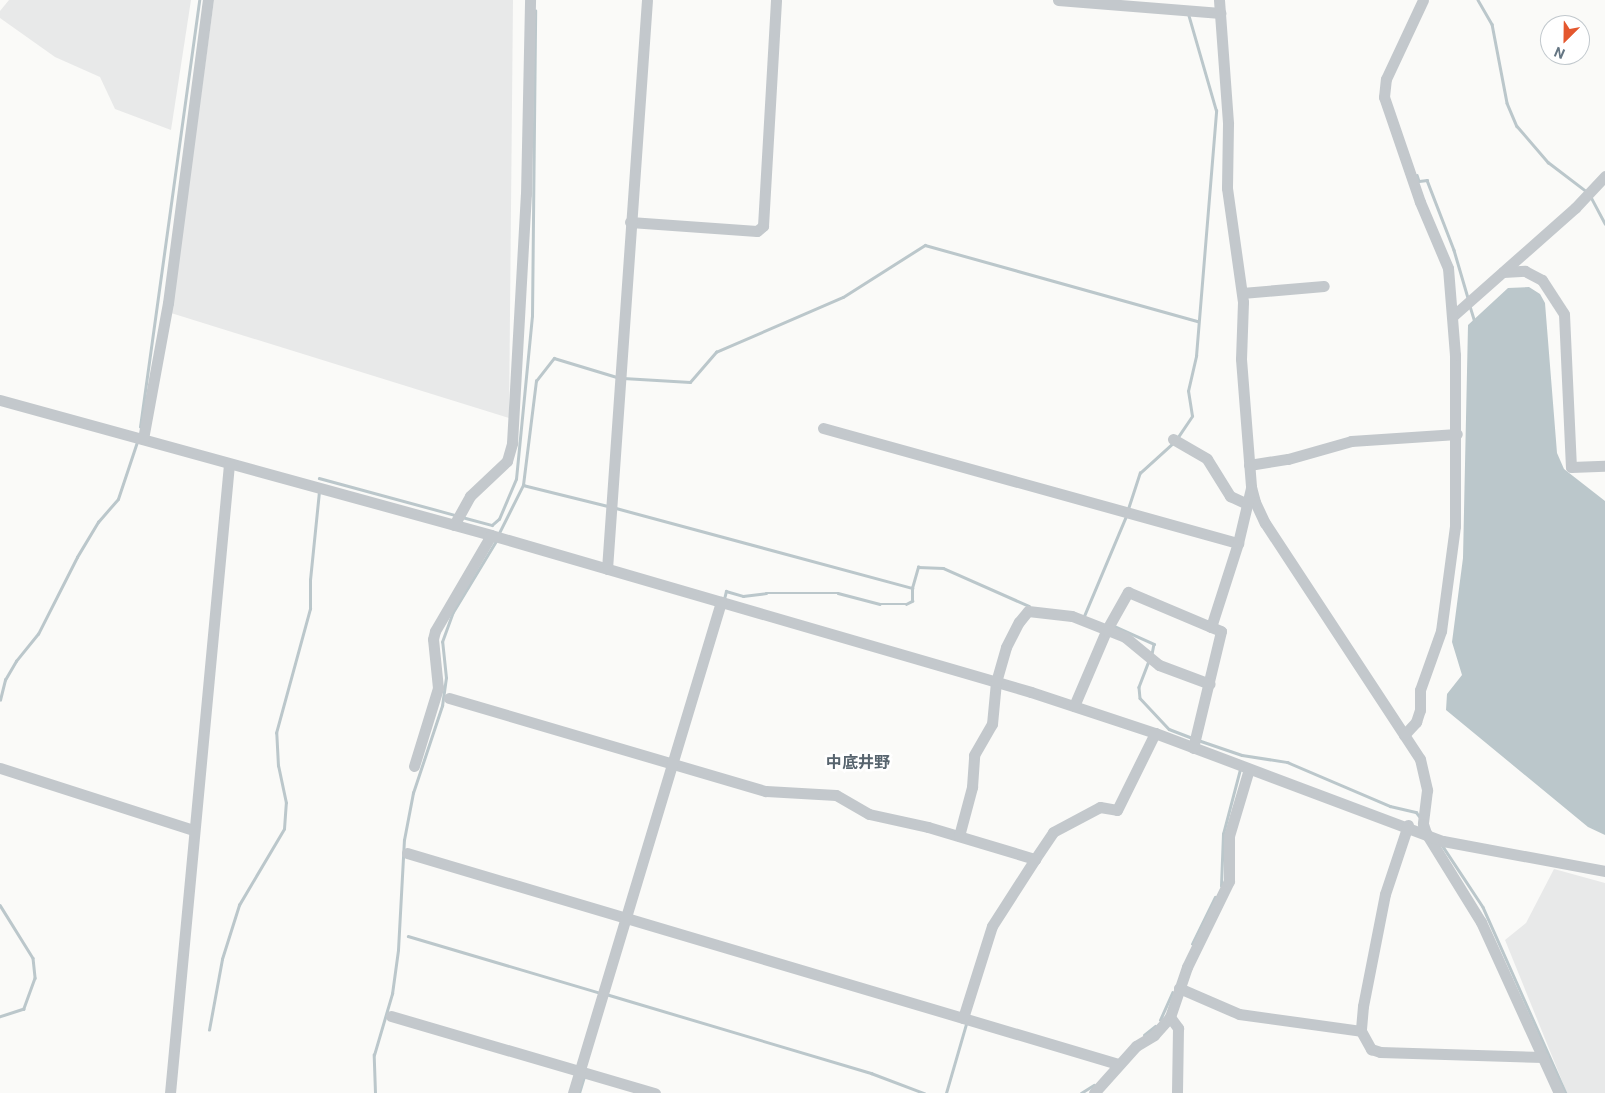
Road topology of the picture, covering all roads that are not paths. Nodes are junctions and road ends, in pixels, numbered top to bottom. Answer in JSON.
{"nodes":[{"id":1,"x":208,"y":0,"type":"edge"},
{"id":2,"x":530,"y":0,"type":"edge"},
{"id":3,"x":647,"y":0,"type":"edge"},
{"id":4,"x":776,"y":0,"type":"edge"},
{"id":5,"x":1058,"y":0,"type":"edge"},
{"id":6,"x":1219,"y":0,"type":"edge"},
{"id":7,"x":1423,"y":0,"type":"edge"},
{"id":8,"x":1180,"y":4,"type":"edge"},
{"id":9,"x":1220,"y":12,"type":"junction"},
{"id":10,"x":1605,"y":176,"type":"edge"},
{"id":11,"x":630,"y":222,"type":"junction"},
{"id":12,"x":1503,"y":272,"type":"junction"},
{"id":13,"x":1324,"y":286,"type":"dead end"},
{"id":14,"x":1242,"y":293,"type":"junction"},
{"id":15,"x":1454,"y":314,"type":"junction"},
{"id":16,"x":0,"y":400,"type":"edge"},
{"id":17,"x":822,"y":428,"type":"dead end"},
{"id":18,"x":1457,"y":434,"type":"junction"},
{"id":19,"x":143,"y":439,"type":"junction"},
{"id":20,"x":1173,"y":439,"type":"dead end"},
{"id":21,"x":230,"y":464,"type":"junction"},
{"id":22,"x":1249,"y":465,"type":"junction"},
{"id":23,"x":1605,"y":466,"type":"edge"},
{"id":24,"x":1251,"y":487,"type":"junction"},
{"id":25,"x":1247,"y":504,"type":"junction"},
{"id":26,"x":454,"y":525,"type":"junction"},
{"id":27,"x":491,"y":535,"type":"junction"},
{"id":28,"x":1238,"y":543,"type":"junction"},
{"id":29,"x":607,"y":569,"type":"junction"},
{"id":30,"x":720,"y":602,"type":"junction"},
{"id":31,"x":1211,"y":627,"type":"junction"},
{"id":32,"x":1106,"y":631,"type":"junction"},
{"id":33,"x":996,"y":682,"type":"junction"},
{"id":34,"x":1210,"y":684,"type":"junction"},
{"id":35,"x":450,"y":698,"type":"dead end"},
{"id":36,"x":1074,"y":706,"type":"junction"},
{"id":37,"x":1155,"y":733,"type":"junction"},
{"id":38,"x":1404,"y":735,"type":"junction"},
{"id":39,"x":1193,"y":748,"type":"junction"},
{"id":40,"x":673,"y":762,"type":"junction"},
{"id":41,"x":414,"y":766,"type":"dead end"},
{"id":42,"x":0,"y":768,"type":"edge"},
{"id":43,"x":1249,"y":769,"type":"junction"},
{"id":44,"x":1408,"y":825,"type":"junction"},
{"id":45,"x":193,"y":830,"type":"junction"},
{"id":46,"x":1426,"y":833,"type":"junction"},
{"id":47,"x":959,"y":836,"type":"junction"},
{"id":48,"x":407,"y":853,"type":"dead end"},
{"id":49,"x":1035,"y":859,"type":"junction"},
{"id":50,"x":1605,"y":870,"type":"edge"},
{"id":51,"x":626,"y":918,"type":"junction"},
{"id":52,"x":1180,"y":988,"type":"junction"},
{"id":53,"x":391,"y":1016,"type":"dead end"},
{"id":54,"x":1170,"y":1017,"type":"junction"},
{"id":55,"x":963,"y":1018,"type":"junction"},
{"id":56,"x":1361,"y":1031,"type":"junction"},
{"id":57,"x":1544,"y":1057,"type":"junction"},
{"id":58,"x":1118,"y":1064,"type":"junction"},
{"id":59,"x":579,"y":1070,"type":"junction"},
{"id":60,"x":170,"y":1093,"type":"edge"},
{"id":61,"x":573,"y":1093,"type":"edge"},
{"id":62,"x":655,"y":1093,"type":"edge"},
{"id":63,"x":1094,"y":1093,"type":"edge"},
{"id":64,"x":1177,"y":1093,"type":"edge"},
{"id":65,"x":1558,"y":1093,"type":"edge"}],
"edges":[{"from":1,"to":19,"type":"street"},
{"from":2,"to":26,"type":"street"},
{"from":3,"to":11,"type":"street"},
{"from":4,"to":11,"type":"street"},
{"from":5,"to":8,"type":"street"},
{"from":6,"to":9,"type":"street"},
{"from":7,"to":15,"type":"street"},
{"from":8,"to":9,"type":"street"},
{"from":9,"to":14,"type":"street"},
{"from":10,"to":12,"type":"street"},
{"from":11,"to":29,"type":"street"},
{"from":12,"to":15,"type":"street"},
{"from":12,"to":23,"type":"street"},
{"from":13,"to":14,"type":"street"},
{"from":14,"to":22,"type":"street"},
{"from":15,"to":18,"type":"street"},
{"from":16,"to":19,"type":"street"},
{"from":17,"to":28,"type":"street"},
{"from":18,"to":22,"type":"street"},
{"from":18,"to":38,"type":"street"},
{"from":19,"to":21,"type":"street"},
{"from":20,"to":25,"type":"street"},
{"from":21,"to":26,"type":"street"},
{"from":21,"to":45,"type":"street"},
{"from":22,"to":24,"type":"street"},
{"from":24,"to":25,"type":"street"},
{"from":24,"to":38,"type":"street"},
{"from":25,"to":28,"type":"street"},
{"from":26,"to":27,"type":"street"},
{"from":27,"to":29,"type":"street"},
{"from":27,"to":41,"type":"street"},
{"from":28,"to":31,"type":"street"},
{"from":29,"to":30,"type":"street"},
{"from":30,"to":33,"type":"street"},
{"from":30,"to":40,"type":"street"},
{"from":31,"to":32,"type":"street"},
{"from":31,"to":34,"type":"street"},
{"from":32,"to":33,"type":"street"},
{"from":32,"to":34,"type":"street"},
{"from":32,"to":36,"type":"street"},
{"from":33,"to":36,"type":"street"},
{"from":33,"to":47,"type":"street"},
{"from":34,"to":39,"type":"street"},
{"from":35,"to":40,"type":"street"},
{"from":36,"to":37,"type":"street"},
{"from":37,"to":39,"type":"street"},
{"from":37,"to":49,"type":"street"},
{"from":38,"to":46,"type":"street"},
{"from":39,"to":43,"type":"street"},
{"from":40,"to":47,"type":"street"},
{"from":40,"to":51,"type":"street"},
{"from":42,"to":45,"type":"street"},
{"from":43,"to":44,"type":"street"},
{"from":43,"to":52,"type":"street"},
{"from":44,"to":46,"type":"street"},
{"from":44,"to":56,"type":"street"},
{"from":45,"to":60,"type":"street"},
{"from":46,"to":50,"type":"street"},
{"from":46,"to":57,"type":"street"},
{"from":47,"to":49,"type":"street"},
{"from":48,"to":51,"type":"street"},
{"from":49,"to":55,"type":"street"},
{"from":51,"to":55,"type":"street"},
{"from":51,"to":59,"type":"street"},
{"from":52,"to":54,"type":"street"},
{"from":52,"to":56,"type":"street"},
{"from":53,"to":59,"type":"street"},
{"from":54,"to":58,"type":"street"},
{"from":54,"to":64,"type":"street"},
{"from":55,"to":58,"type":"street"},
{"from":56,"to":57,"type":"street"},
{"from":57,"to":65,"type":"street"},
{"from":58,"to":63,"type":"street"},
{"from":59,"to":61,"type":"street"},
{"from":59,"to":62,"type":"street"}]}
